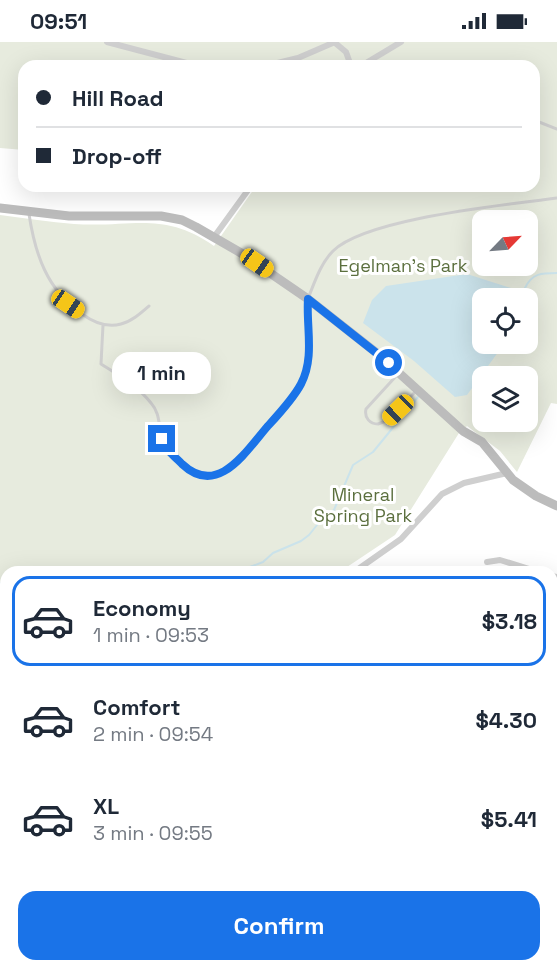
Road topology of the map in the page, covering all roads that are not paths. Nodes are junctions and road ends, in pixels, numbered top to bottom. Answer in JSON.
{"nodes":[{"id":1,"x":107,"y":42,"type":"edge"},
{"id":2,"x":335,"y":42,"type":"edge"},
{"id":3,"x":401,"y":42,"type":"edge"},
{"id":4,"x":175,"y":60,"type":"edge"},
{"id":5,"x":290,"y":60,"type":"edge"},
{"id":6,"x":349,"y":60,"type":"edge"},
{"id":7,"x":371,"y":60,"type":"edge"},
{"id":8,"x":540,"y":122,"type":"edge"},
{"id":9,"x":557,"y":129,"type":"edge"},
{"id":10,"x":248,"y":192,"type":"edge"},
{"id":11,"x":557,"y":198,"type":"edge"},
{"id":12,"x":0,"y":208,"type":"edge"},
{"id":13,"x":29,"y":212,"type":"junction"},
{"id":14,"x":214,"y":237,"type":"junction"},
{"id":15,"x":308,"y":299,"type":"junction"},
{"id":16,"x":149,"y":306,"type":"dead end"},
{"id":17,"x":104,"y":325,"type":"junction"},
{"id":18,"x":399,"y":373,"type":"junction"},
{"id":19,"x":417,"y":390,"type":"junction"},
{"id":20,"x":507,"y":472,"type":"junction"},
{"id":21,"x":557,"y":506,"type":"edge"},
{"id":22,"x":487,"y":562,"type":"dead end"},
{"id":23,"x":362,"y":566,"type":"edge"},
{"id":24,"x":520,"y":566,"type":"edge"}],
"edges":[{"from":1,"to":4,"type":"street"},
{"from":2,"to":5,"type":"street"},
{"from":2,"to":6,"type":"street"},
{"from":3,"to":7,"type":"street"},
{"from":8,"to":9,"type":"lane"},
{"from":10,"to":14,"type":"street"},
{"from":11,"to":15,"type":"lane"},
{"from":12,"to":13,"type":"street"},
{"from":13,"to":14,"type":"street"},
{"from":13,"to":17,"type":"lane"},
{"from":14,"to":15,"type":"street"},
{"from":15,"to":17,"type":"lane"},
{"from":15,"to":18,"type":"street"},
{"from":16,"to":17,"type":"lane"},
{"from":18,"to":19,"type":"street"},
{"from":18,"to":19,"type":"lane"},
{"from":19,"to":20,"type":"street"},
{"from":20,"to":21,"type":"street"},
{"from":20,"to":23,"type":"street"},
{"from":22,"to":24,"type":"street"}]}
